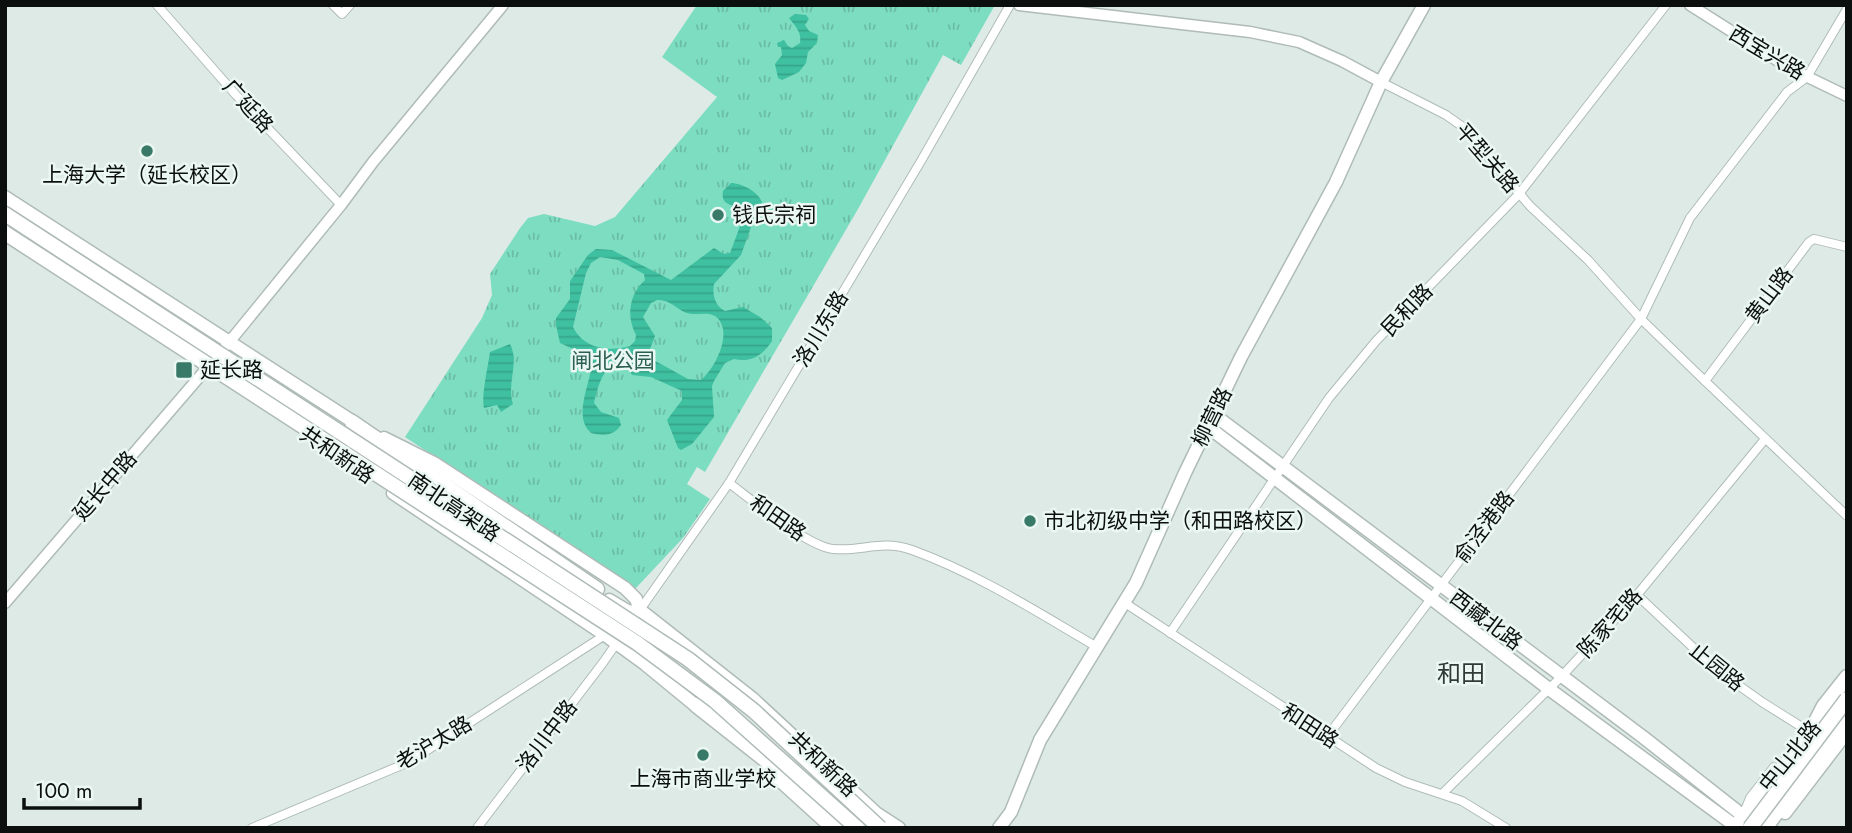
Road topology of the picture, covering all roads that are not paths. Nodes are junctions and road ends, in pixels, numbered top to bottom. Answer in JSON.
{"nodes":[{"id":1,"x":157,"y":5,"type":"edge"},
{"id":2,"x":332,"y":5,"type":"edge"},
{"id":3,"x":350,"y":5,"type":"edge"},
{"id":4,"x":503,"y":5,"type":"edge"},
{"id":5,"x":1010,"y":5,"type":"edge"},
{"id":6,"x":1019,"y":5,"type":"edge"},
{"id":7,"x":1424,"y":5,"type":"edge"},
{"id":8,"x":1666,"y":5,"type":"edge"},
{"id":9,"x":1690,"y":5,"type":"edge"},
{"id":10,"x":1847,"y":9,"type":"edge"},
{"id":11,"x":1807,"y":77,"type":"junction"},
{"id":12,"x":1381,"y":82,"type":"junction"},
{"id":13,"x":1847,"y":96,"type":"edge"},
{"id":14,"x":1519,"y":194,"type":"junction"},
{"id":15,"x":5,"y":197,"type":"edge"},
{"id":16,"x":341,"y":205,"type":"junction"},
{"id":17,"x":5,"y":214,"type":"edge"},
{"id":18,"x":5,"y":233,"type":"edge"},
{"id":19,"x":5,"y":241,"type":"edge"},
{"id":20,"x":1847,"y":247,"type":"edge"},
{"id":21,"x":1642,"y":319,"type":"junction"},
{"id":22,"x":229,"y":342,"type":"junction"},
{"id":23,"x":204,"y":368,"type":"junction"},
{"id":24,"x":1705,"y":381,"type":"junction"},
{"id":25,"x":1210,"y":420,"type":"junction"},
{"id":26,"x":352,"y":422,"type":"junction"},
{"id":27,"x":1765,"y":439,"type":"junction"},
{"id":28,"x":1283,"y":465,"type":"junction"},
{"id":29,"x":1275,"y":477,"type":"junction"},
{"id":30,"x":729,"y":483,"type":"junction"},
{"id":31,"x":1847,"y":516,"type":"edge"},
{"id":32,"x":1440,"y":585,"type":"junction"},
{"id":33,"x":1637,"y":595,"type":"junction"},
{"id":34,"x":1430,"y":597,"type":"junction"},
{"id":35,"x":5,"y":603,"type":"edge"},
{"id":36,"x":1125,"y":603,"type":"junction"},
{"id":37,"x":640,"y":610,"type":"junction"},
{"id":38,"x":650,"y":632,"type":"junction"},
{"id":39,"x":1170,"y":633,"type":"junction"},
{"id":40,"x":605,"y":635,"type":"junction"},
{"id":41,"x":616,"y":643,"type":"junction"},
{"id":42,"x":1097,"y":647,"type":"junction"},
{"id":43,"x":1847,"y":669,"type":"edge"},
{"id":44,"x":1561,"y":677,"type":"junction"},
{"id":45,"x":1847,"y":677,"type":"edge"},
{"id":46,"x":1847,"y":684,"type":"edge"},
{"id":47,"x":1549,"y":689,"type":"junction"},
{"id":48,"x":1847,"y":699,"type":"edge"},
{"id":49,"x":696,"y":705,"type":"junction"},
{"id":50,"x":1847,"y":719,"type":"edge"},
{"id":51,"x":1807,"y":731,"type":"junction"},
{"id":52,"x":1847,"y":732,"type":"edge"},
{"id":53,"x":1326,"y":737,"type":"junction"},
{"id":54,"x":1842,"y":748,"type":"edge"},
{"id":55,"x":1442,"y":794,"type":"junction"},
{"id":56,"x":876,"y":813,"type":"junction"},
{"id":57,"x":1739,"y":825,"type":"edge"},
{"id":58,"x":252,"y":828,"type":"edge"},
{"id":59,"x":478,"y":828,"type":"edge"},
{"id":60,"x":832,"y":828,"type":"edge"},
{"id":61,"x":843,"y":828,"type":"edge"},
{"id":62,"x":849,"y":828,"type":"edge"},
{"id":63,"x":857,"y":828,"type":"edge"},
{"id":64,"x":880,"y":828,"type":"edge"},
{"id":65,"x":889,"y":828,"type":"edge"},
{"id":66,"x":899,"y":828,"type":"edge"},
{"id":67,"x":999,"y":828,"type":"edge"},
{"id":68,"x":1506,"y":828,"type":"edge"},
{"id":69,"x":1759,"y":828,"type":"edge"},
{"id":70,"x":1765,"y":828,"type":"edge"},
{"id":71,"x":1774,"y":828,"type":"edge"}],
"edges":[{"from":1,"to":16,"type":"street","name":"广延路"},
{"from":2,"to":3,"type":"street"},
{"from":4,"to":16,"type":"street"},
{"from":5,"to":30,"type":"street","name":"洛川东路"},
{"from":6,"to":12,"type":"street","name":"平型关路"},
{"from":7,"to":12,"type":"main road","name":"柳营路"},
{"from":8,"to":14,"type":"street","name":"民和路"},
{"from":9,"to":11,"type":"street","name":"西宝兴路"},
{"from":10,"to":11,"type":"street","name":"俞泾港路"},
{"from":11,"to":13,"type":"street","name":"西宝兴路"},
{"from":11,"to":21,"type":"street","name":"俞泾港路"},
{"from":12,"to":14,"type":"street","name":"平型关路"},
{"from":12,"to":25,"type":"main road","name":"柳营路"},
{"from":14,"to":21,"type":"street","name":"平型关路"},
{"from":14,"to":28,"type":"street","name":"民和路"},
{"from":15,"to":22,"type":"main road","name":"共和新路"},
{"from":16,"to":22,"type":"street"},
{"from":17,"to":38,"type":"highway","name":"南北高架路","bridge":true},
{"from":18,"to":63,"type":"highway","name":"南北高架路","bridge":true},
{"from":19,"to":23,"type":"main road","name":"共和新路"},
{"from":20,"to":24,"type":"street","name":"黄山路"},
{"from":21,"to":24,"type":"street","name":"平型关路"},
{"from":21,"to":32,"type":"street","name":"俞泾港路"},
{"from":22,"to":23,"type":"street"},
{"from":22,"to":26,"type":"main road","name":"共和新路"},
{"from":23,"to":35,"type":"street","name":"延长中路"},
{"from":23,"to":40,"type":"main road","name":"共和新路"},
{"from":24,"to":27,"type":"street","name":"平型关路"},
{"from":25,"to":28,"type":"main road","name":"西藏北路"},
{"from":25,"to":29,"type":"main road","name":"西藏北路"},
{"from":25,"to":36,"type":"main road","name":"柳营路"},
{"from":26,"to":37,"type":"main road","name":"共和新路"},
{"from":26,"to":37,"type":"main road","name":"共和新路"},
{"from":26,"to":38,"type":"highway","bridge":true},
{"from":27,"to":31,"type":"street","name":"平型关路"},
{"from":27,"to":33,"type":"street","name":"陈家宅路"},
{"from":28,"to":29,"type":"street","name":"民和路"},
{"from":28,"to":32,"type":"main road","name":"西藏北路"},
{"from":29,"to":34,"type":"main road","name":"西藏北路"},
{"from":29,"to":39,"type":"street","name":"民和路"},
{"from":30,"to":37,"type":"street","name":"洛川东路"},
{"from":30,"to":42,"type":"street","name":"和田路"},
{"from":32,"to":34,"type":"street","name":"俞泾港路"},
{"from":32,"to":44,"type":"main road","name":"西藏北路"},
{"from":33,"to":44,"type":"street","name":"陈家宅路"},
{"from":33,"to":51,"type":"street","name":"止园路"},
{"from":34,"to":47,"type":"main road","name":"西藏北路"},
{"from":34,"to":53,"type":"street","name":"俞泾港路"},
{"from":36,"to":39,"type":"street","name":"和田路"},
{"from":36,"to":42,"type":"main road","name":"柳营路"},
{"from":37,"to":41,"type":"street","name":"洛川东路"},
{"from":37,"to":56,"type":"main road","name":"共和新路"},
{"from":38,"to":64,"type":"highway","name":"南北高架路","bridge":true},
{"from":39,"to":53,"type":"street","name":"和田路"},
{"from":40,"to":41,"type":"main road","name":"共和新路"},
{"from":40,"to":58,"type":"street","name":"老沪太路"},
{"from":41,"to":49,"type":"main road","name":"共和新路"},
{"from":41,"to":59,"type":"street","name":"洛川中路"},
{"from":42,"to":67,"type":"main road","name":"柳营路"},
{"from":43,"to":51,"type":"street"},
{"from":44,"to":47,"type":"street","name":"陈家宅路"},
{"from":44,"to":57,"type":"main road","name":"西藏北路"},
{"from":45,"to":51,"type":"highway"},
{"from":46,"to":51,"type":"main road","name":"中山北路"},
{"from":47,"to":55,"type":"street","name":"陈家宅路"},
{"from":47,"to":57,"type":"main road","name":"西藏北路"},
{"from":48,"to":57,"type":"highway","bridge":true},
{"from":49,"to":60,"type":"main road","name":"共和新路"},
{"from":49,"to":61,"type":"highway"},
{"from":49,"to":62,"type":"main road","name":"共和新路"},
{"from":50,"to":70,"type":"highway"},
{"from":51,"to":57,"type":"main road","name":"中山北路"},
{"from":52,"to":54,"type":"main road","name":"中山北路"},
{"from":53,"to":55,"type":"street","name":"和田路"},
{"from":54,"to":71,"type":"main road","name":"中山北路"},
{"from":55,"to":68,"type":"street","name":"和田路"},
{"from":56,"to":65,"type":"main road","name":"共和新路"},
{"from":56,"to":66,"type":"main road","name":"共和新路"},
{"from":57,"to":69,"type":"main road","name":"西藏北路"}]}
